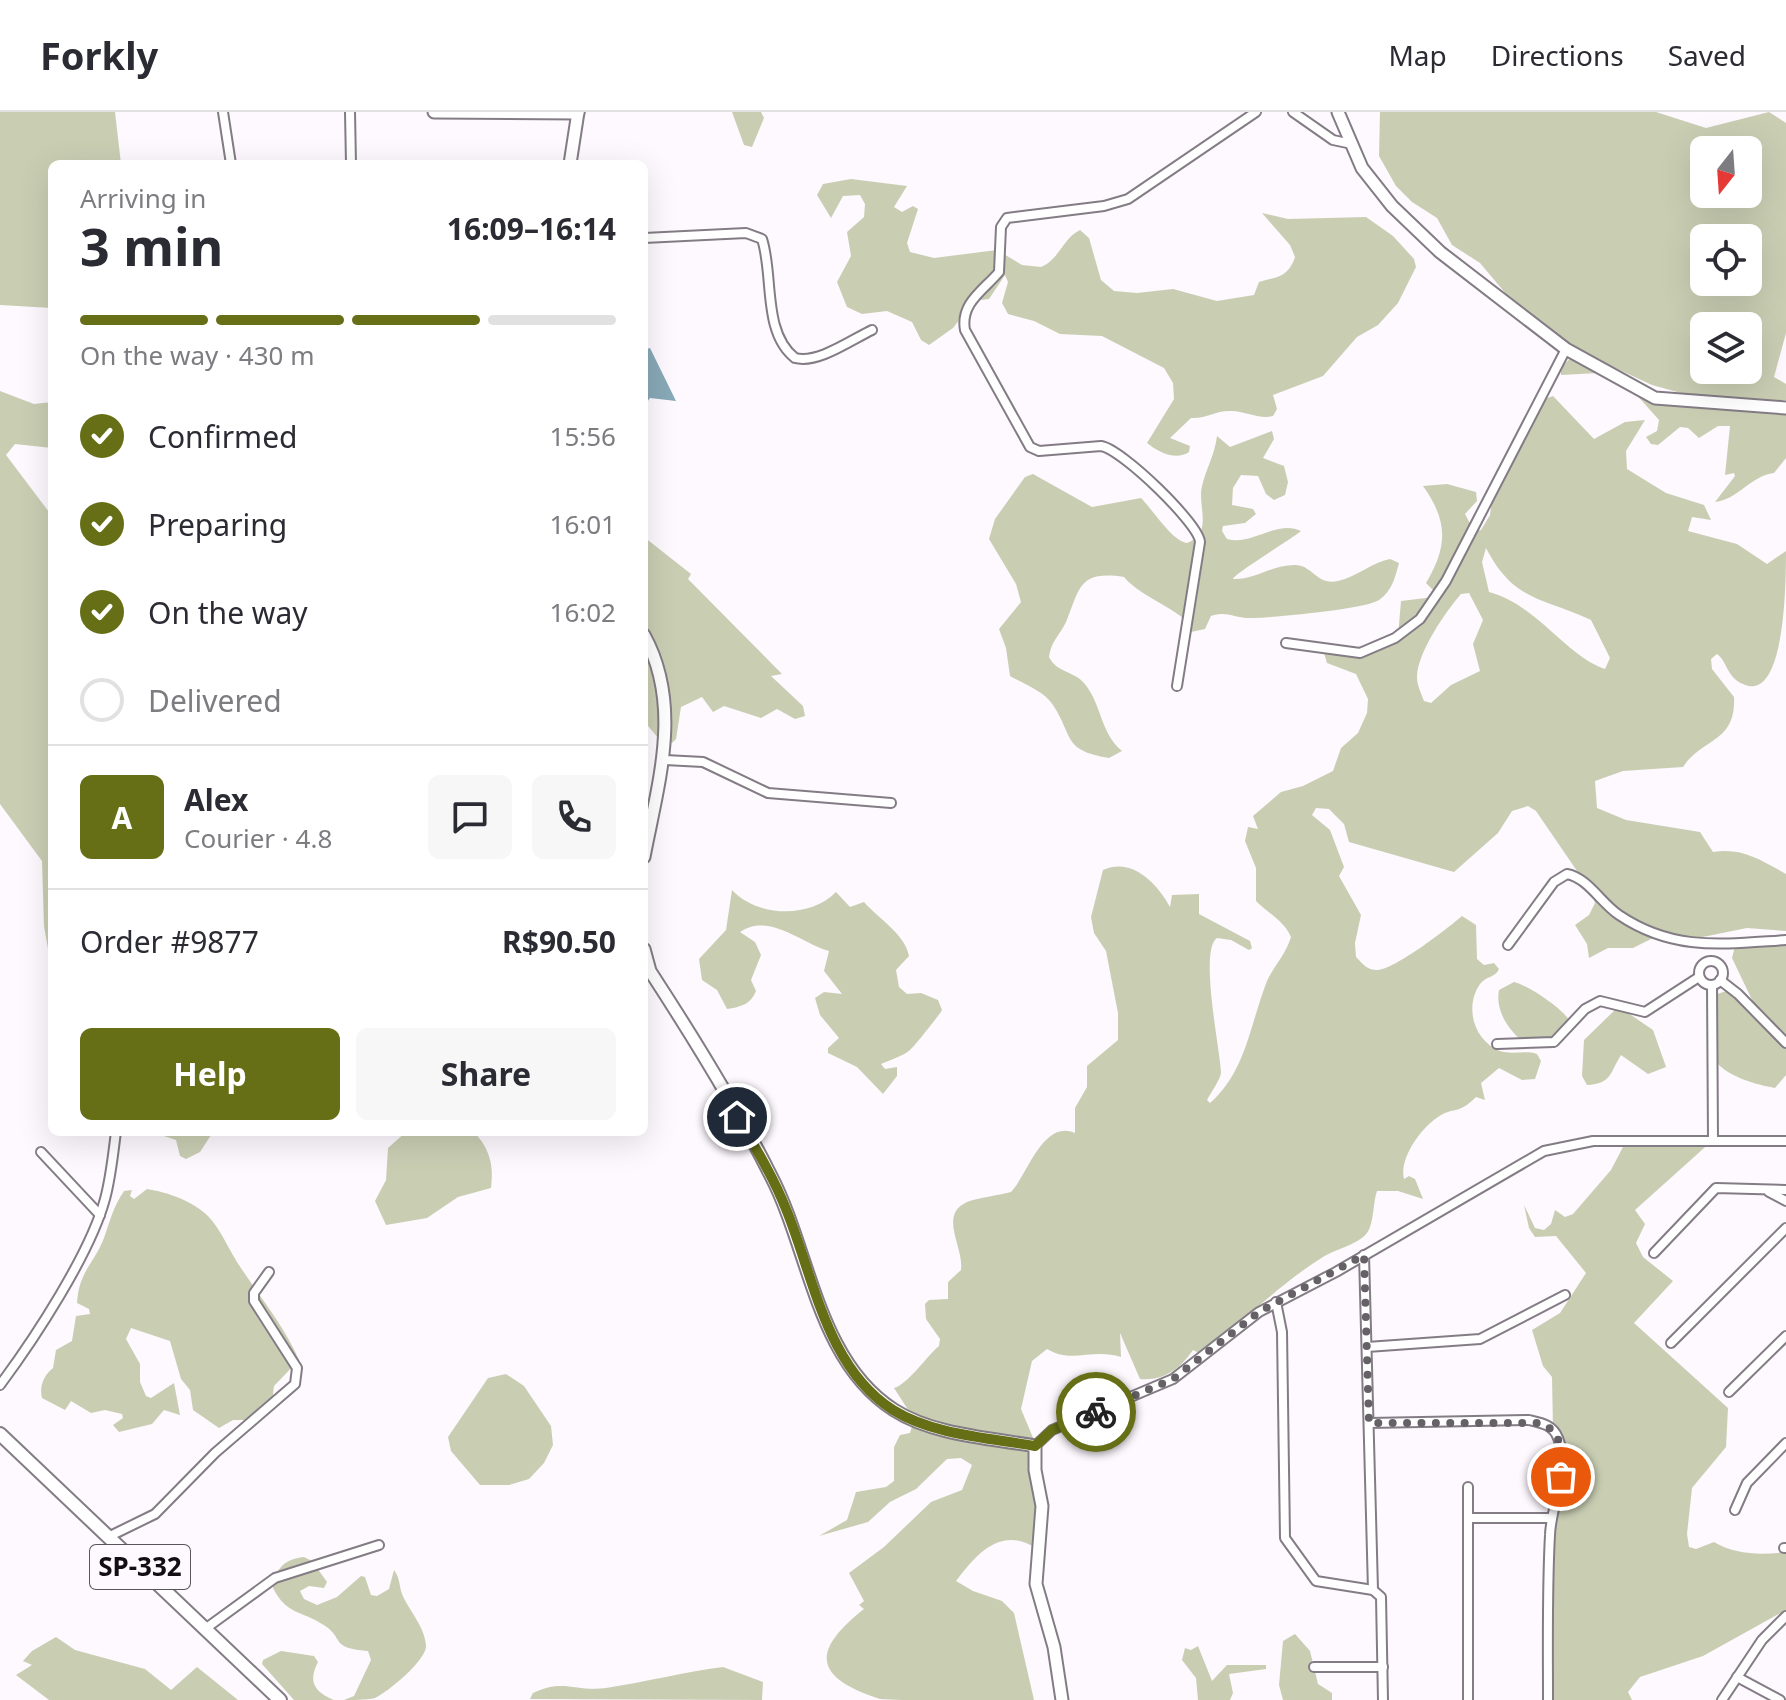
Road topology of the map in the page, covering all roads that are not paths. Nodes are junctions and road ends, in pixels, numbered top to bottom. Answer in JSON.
{"nodes":[{"id":1,"x":223,"y":112,"type":"edge"},
{"id":2,"x":350,"y":112,"type":"edge"},
{"id":3,"x":434,"y":112,"type":"edge"},
{"id":4,"x":1256,"y":112,"type":"edge"},
{"id":5,"x":1293,"y":112,"type":"edge"},
{"id":6,"x":1338,"y":112,"type":"edge"},
{"id":7,"x":578,"y":113,"type":"edge"},
{"id":8,"x":1352,"y":144,"type":"junction"},
{"id":9,"x":230,"y":160,"type":"edge"},
{"id":10,"x":351,"y":160,"type":"edge"},
{"id":11,"x":571,"y":160,"type":"edge"},
{"id":12,"x":648,"y":238,"type":"edge"},
{"id":13,"x":872,"y":330,"type":"dead end"},
{"id":14,"x":1566,"y":349,"type":"junction"},
{"id":15,"x":1786,"y":408,"type":"edge"},
{"id":16,"x":1286,"y":643,"type":"dead end"},
{"id":17,"x":648,"y":645,"type":"edge"},
{"id":18,"x":1177,"y":686,"type":"dead end"},
{"id":19,"x":666,"y":754,"type":"junction"},
{"id":20,"x":891,"y":803,"type":"dead end"},
{"id":21,"x":648,"y":830,"type":"edge"},
{"id":22,"x":1786,"y":940,"type":"edge"},
{"id":23,"x":1705,"y":944,"type":"junction"},
{"id":24,"x":1508,"y":945,"type":"dead end"},
{"id":25,"x":1708,"y":961,"type":"junction"},
{"id":26,"x":648,"y":964,"type":"edge"},
{"id":27,"x":1699,"y":977,"type":"junction"},
{"id":28,"x":1716,"y":982,"type":"junction"},
{"id":29,"x":1786,"y":1043,"type":"edge"},
{"id":30,"x":1497,"y":1044,"type":"dead end"},
{"id":31,"x":115,"y":1136,"type":"edge"},
{"id":32,"x":1713,"y":1140,"type":"junction"},
{"id":33,"x":1786,"y":1141,"type":"edge"},
{"id":34,"x":41,"y":1152,"type":"dead end"},
{"id":35,"x":1765,"y":1190,"type":"junction"},
{"id":36,"x":1786,"y":1190,"type":"edge"},
{"id":37,"x":1786,"y":1201,"type":"edge"},
{"id":38,"x":100,"y":1215,"type":"junction"},
{"id":39,"x":1785,"y":1228,"type":"edge"},
{"id":40,"x":1654,"y":1253,"type":"dead end"},
{"id":41,"x":1364,"y":1255,"type":"junction"},
{"id":42,"x":269,"y":1272,"type":"dead end"},
{"id":43,"x":1565,"y":1295,"type":"dead end"},
{"id":44,"x":1276,"y":1302,"type":"junction"},
{"id":45,"x":1786,"y":1336,"type":"edge"},
{"id":46,"x":1671,"y":1343,"type":"dead end"},
{"id":47,"x":1367,"y":1347,"type":"junction"},
{"id":48,"x":0,"y":1385,"type":"edge"},
{"id":49,"x":1729,"y":1392,"type":"dead end"},
{"id":50,"x":1369,"y":1423,"type":"junction"},
{"id":51,"x":0,"y":1434,"type":"edge"},
{"id":52,"x":1786,"y":1443,"type":"edge"},
{"id":53,"x":1035,"y":1446,"type":"junction"},
{"id":54,"x":1468,"y":1487,"type":"dead end"},
{"id":55,"x":1735,"y":1510,"type":"dead end"},
{"id":56,"x":1468,"y":1518,"type":"junction"},
{"id":57,"x":1552,"y":1518,"type":"junction"},
{"id":58,"x":108,"y":1537,"type":"junction"},
{"id":59,"x":379,"y":1545,"type":"dead end"},
{"id":60,"x":1373,"y":1590,"type":"junction"},
{"id":61,"x":1786,"y":1616,"type":"edge"},
{"id":62,"x":205,"y":1629,"type":"junction"},
{"id":63,"x":1314,"y":1667,"type":"dead end"},
{"id":64,"x":1383,"y":1667,"type":"junction"},
{"id":65,"x":1737,"y":1677,"type":"junction"},
{"id":66,"x":280,"y":1700,"type":"edge"},
{"id":67,"x":1062,"y":1700,"type":"edge"},
{"id":68,"x":1383,"y":1700,"type":"edge"},
{"id":69,"x":1468,"y":1700,"type":"edge"},
{"id":70,"x":1548,"y":1700,"type":"edge"},
{"id":71,"x":1722,"y":1700,"type":"edge"},
{"id":72,"x":1780,"y":1700,"type":"edge"}],
"edges":[{"from":1,"to":9,"type":"street"},
{"from":2,"to":10,"type":"street"},
{"from":3,"to":7,"type":"street"},
{"from":4,"to":18,"type":"street"},
{"from":5,"to":8,"type":"street"},
{"from":6,"to":8,"type":"street"},
{"from":7,"to":11,"type":"street"},
{"from":8,"to":14,"type":"street"},
{"from":12,"to":13,"type":"street"},
{"from":14,"to":15,"type":"street"},
{"from":14,"to":16,"type":"street"},
{"from":17,"to":19,"type":"street"},
{"from":19,"to":20,"type":"street"},
{"from":19,"to":21,"type":"street"},
{"from":22,"to":23,"type":"street"},
{"from":23,"to":24,"type":"street"},
{"from":23,"to":25,"type":"street"},
{"from":25,"to":27,"type":"street"},
{"from":25,"to":28,"type":"street"},
{"from":26,"to":53,"type":"street"},
{"from":27,"to":28,"type":"street"},
{"from":27,"to":30,"type":"street"},
{"from":28,"to":29,"type":"street"},
{"from":28,"to":32,"type":"street"},
{"from":31,"to":38,"type":"street"},
{"from":32,"to":33,"type":"street"},
{"from":32,"to":41,"type":"street"},
{"from":34,"to":38,"type":"street"},
{"from":35,"to":36,"type":"street"},
{"from":35,"to":37,"type":"street"},
{"from":35,"to":40,"type":"street"},
{"from":38,"to":48,"type":"street"},
{"from":39,"to":46,"type":"street"},
{"from":41,"to":44,"type":"street"},
{"from":41,"to":47,"type":"street"},
{"from":42,"to":58,"type":"street"},
{"from":43,"to":47,"type":"street"},
{"from":44,"to":53,"type":"street"},
{"from":44,"to":60,"type":"street"},
{"from":45,"to":49,"type":"street"},
{"from":47,"to":50,"type":"street"},
{"from":50,"to":57,"type":"street"},
{"from":50,"to":60,"type":"street"},
{"from":51,"to":58,"type":"main road","number":"SP-332"},
{"from":52,"to":55,"type":"street"},
{"from":53,"to":67,"type":"street"},
{"from":54,"to":56,"type":"street"},
{"from":56,"to":57,"type":"street"},
{"from":56,"to":69,"type":"street"},
{"from":57,"to":70,"type":"street"},
{"from":58,"to":62,"type":"main road","number":"SP-332"},
{"from":59,"to":62,"type":"street"},
{"from":60,"to":64,"type":"street"},
{"from":61,"to":65,"type":"street"},
{"from":62,"to":66,"type":"main road","number":"SP-332"},
{"from":63,"to":64,"type":"street"},
{"from":64,"to":68,"type":"street"},
{"from":65,"to":71,"type":"street"},
{"from":65,"to":72,"type":"street"}]}
